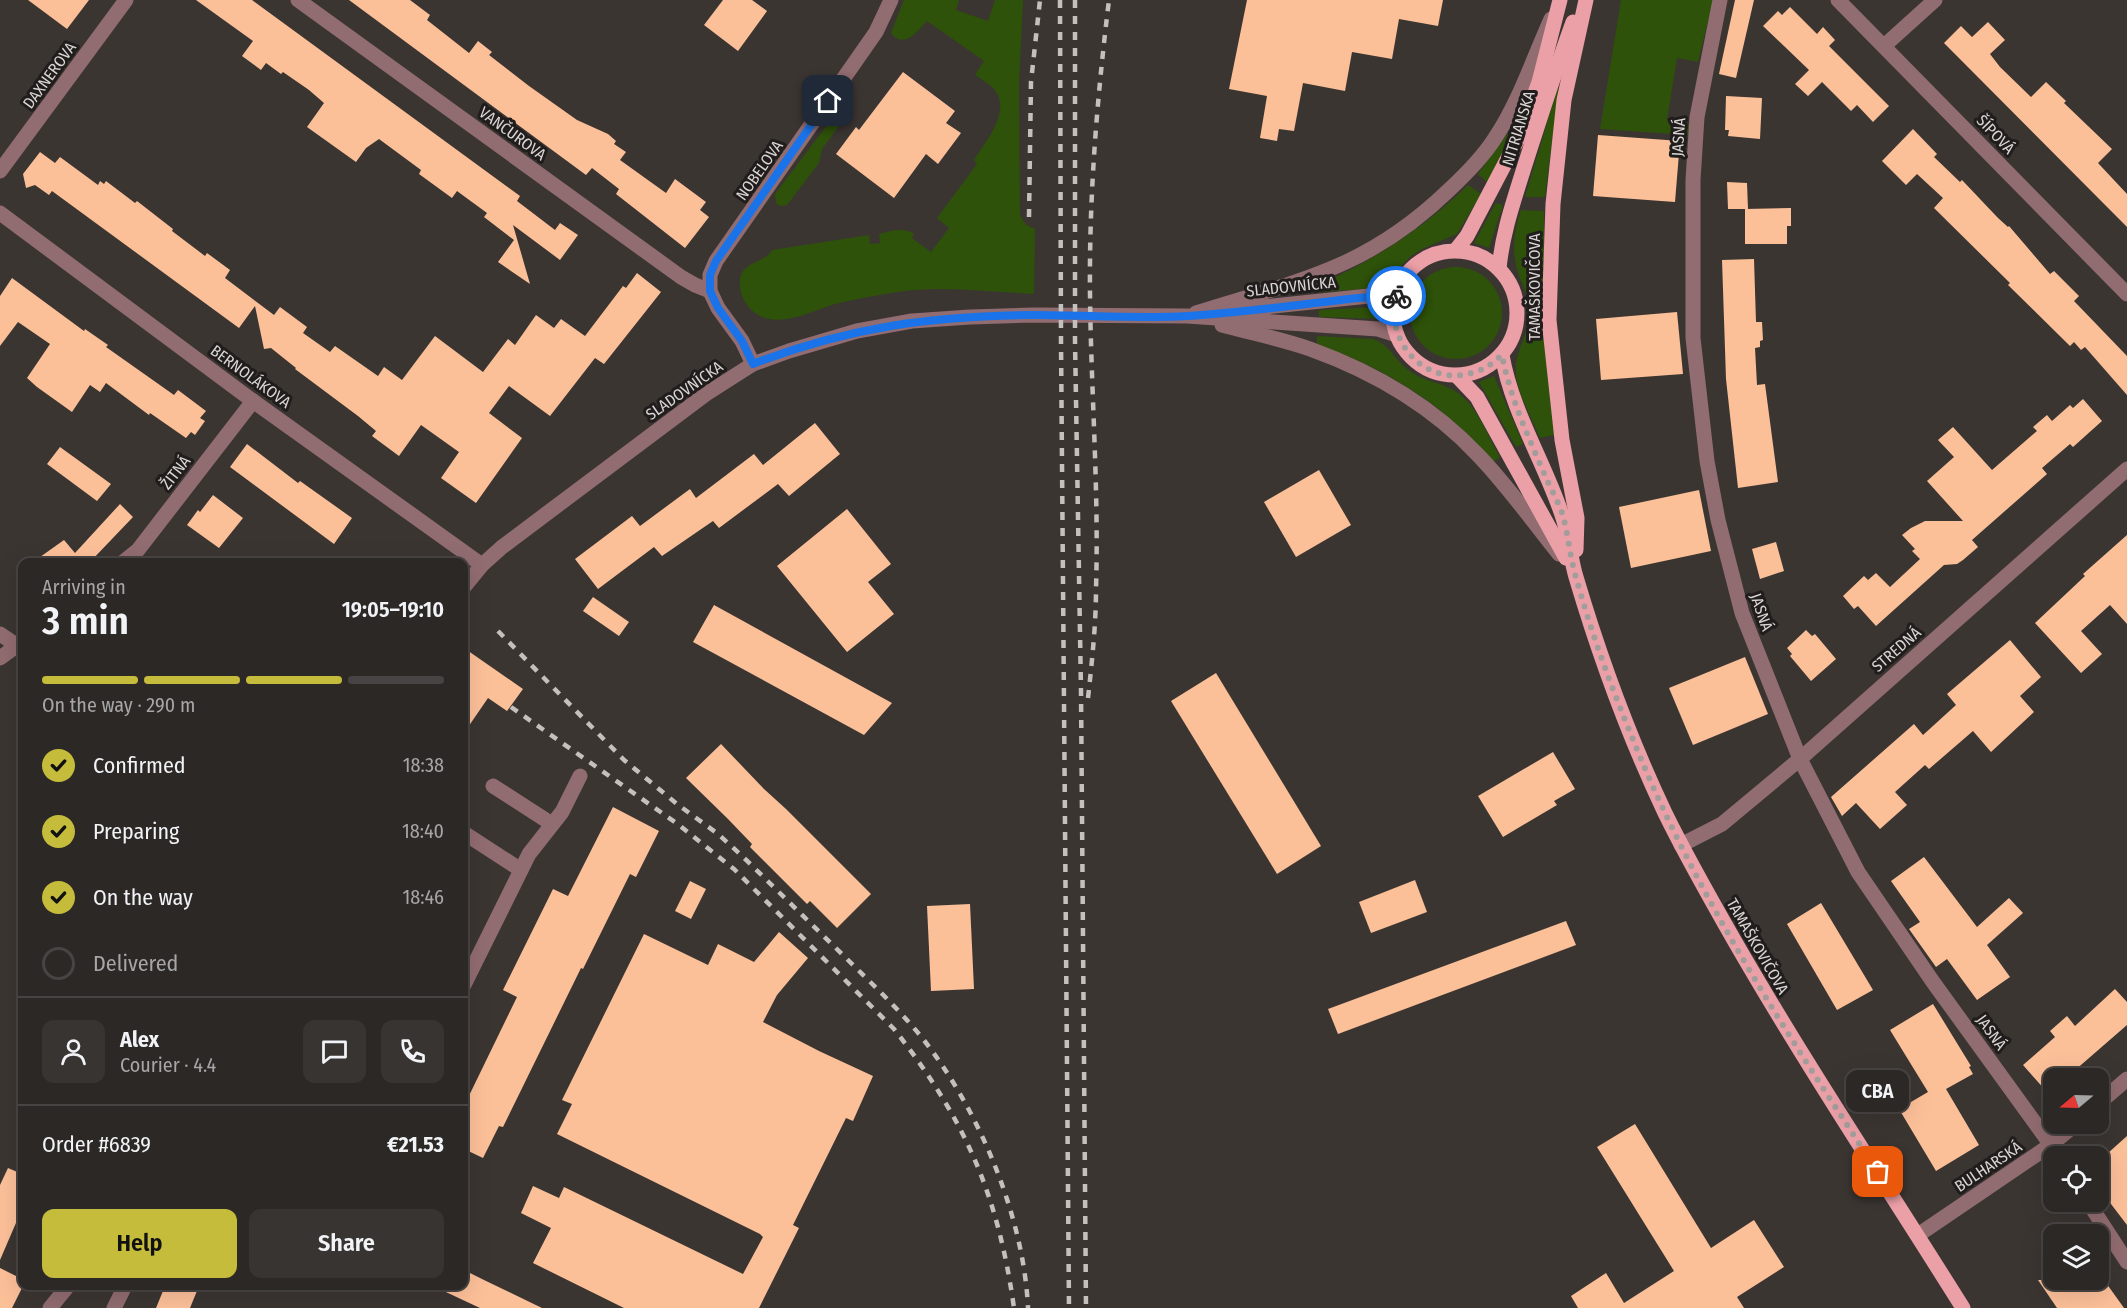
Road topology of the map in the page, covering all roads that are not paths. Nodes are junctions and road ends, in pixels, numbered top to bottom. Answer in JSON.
{"nodes":[{"id":1,"x":126,"y":0,"type":"edge"},
{"id":2,"x":298,"y":0,"type":"edge"},
{"id":3,"x":891,"y":0,"type":"edge"},
{"id":4,"x":1559,"y":0,"type":"edge"},
{"id":5,"x":1582,"y":0,"type":"edge"},
{"id":6,"x":1586,"y":0,"type":"edge"},
{"id":7,"x":1720,"y":0,"type":"edge"},
{"id":8,"x":1838,"y":0,"type":"edge"},
{"id":9,"x":1935,"y":0,"type":"edge"},
{"id":10,"x":1884,"y":46,"type":"junction"},
{"id":11,"x":0,"y":171,"type":"edge"},
{"id":12,"x":0,"y":213,"type":"edge"},
{"id":13,"x":1456,"y":250,"type":"junction"},
{"id":14,"x":1500,"y":269,"type":"junction"},
{"id":15,"x":1397,"y":290,"type":"junction"},
{"id":16,"x":710,"y":291,"type":"junction"},
{"id":17,"x":2127,"y":294,"type":"edge"},
{"id":18,"x":1187,"y":316,"type":"junction"},
{"id":19,"x":1397,"y":335,"type":"junction"},
{"id":20,"x":1502,"y":355,"type":"junction"},
{"id":21,"x":753,"y":364,"type":"junction"},
{"id":22,"x":1457,"y":376,"type":"junction"},
{"id":23,"x":253,"y":401,"type":"junction"},
{"id":24,"x":2127,"y":469,"type":"edge"},
{"id":25,"x":128,"y":558,"type":"edge"},
{"id":26,"x":482,"y":565,"type":"junction"},
{"id":27,"x":1575,"y":574,"type":"junction"},
{"id":28,"x":468,"y":582,"type":"edge"},
{"id":29,"x":0,"y":634,"type":"edge"},
{"id":30,"x":18,"y":644,"type":"edge"},
{"id":31,"x":18,"y":648,"type":"edge"},
{"id":32,"x":0,"y":658,"type":"edge"},
{"id":33,"x":1800,"y":759,"type":"junction"},
{"id":34,"x":580,"y":777,"type":"dead end"},
{"id":35,"x":493,"y":786,"type":"dead end"},
{"id":36,"x":552,"y":824,"type":"junction"},
{"id":37,"x":468,"y":836,"type":"edge"},
{"id":38,"x":1681,"y":845,"type":"junction"},
{"id":39,"x":521,"y":870,"type":"junction"},
{"id":40,"x":468,"y":977,"type":"edge"},
{"id":41,"x":2127,"y":1078,"type":"edge"},
{"id":42,"x":2109,"y":1094,"type":"edge"},
{"id":43,"x":2068,"y":1134,"type":"edge"},
{"id":44,"x":2052,"y":1146,"type":"edge"},
{"id":45,"x":2058,"y":1146,"type":"edge"},
{"id":46,"x":2043,"y":1157,"type":"edge"},
{"id":47,"x":2094,"y":1212,"type":"edge"},
{"id":48,"x":1918,"y":1235,"type":"junction"},
{"id":49,"x":2127,"y":1262,"type":"edge"},
{"id":50,"x":65,"y":1290,"type":"edge"},
{"id":51,"x":123,"y":1290,"type":"edge"},
{"id":52,"x":50,"y":1308,"type":"edge"},
{"id":53,"x":114,"y":1308,"type":"edge"},
{"id":54,"x":1963,"y":1308,"type":"edge"}],
"edges":[{"from":1,"to":11,"type":"street","name":"DAXNEROVA"},
{"from":2,"to":16,"type":"street","name":"VANČUROVA"},
{"from":3,"to":16,"type":"street","name":"NOBELOVA"},
{"from":4,"to":13,"type":"main road","name":"NITRIANSKA"},
{"from":4,"to":18,"type":"street"},
{"from":5,"to":14,"type":"main road","name":"NITRIANSKA"},
{"from":6,"to":27,"type":"main road","name":"TAMAŠKOVIČOVA"},
{"from":7,"to":33,"type":"street","name":"JASNÁ"},
{"from":8,"to":10,"type":"street","name":"ŠÍPOVÁ"},
{"from":9,"to":10,"type":"street"},
{"from":10,"to":17,"type":"street","name":"ŠÍPOVÁ"},
{"from":12,"to":23,"type":"street","name":"BERNOLÁKOVA"},
{"from":13,"to":14,"type":"main road"},
{"from":13,"to":15,"type":"main road"},
{"from":14,"to":20,"type":"main road"},
{"from":15,"to":18,"type":"street","name":"SLADOVNÍCKA"},
{"from":15,"to":19,"type":"main road"},
{"from":16,"to":21,"type":"street"},
{"from":18,"to":19,"type":"street","name":"SLADOVNÍCKA"},
{"from":18,"to":21,"type":"street","name":"SLADOVNÍCKA"},
{"from":18,"to":27,"type":"street"},
{"from":19,"to":22,"type":"main road"},
{"from":20,"to":22,"type":"main road"},
{"from":20,"to":27,"type":"main road","name":"TAMAŠKOVIČOVA"},
{"from":21,"to":26,"type":"street","name":"SLADOVNÍCKA"},
{"from":22,"to":27,"type":"main road"},
{"from":23,"to":25,"type":"street","name":"ŽITNÁ"},
{"from":23,"to":26,"type":"street","name":"BERNOLÁKOVA"},
{"from":24,"to":33,"type":"street","name":"STREDNÁ"},
{"from":26,"to":28,"type":"street","name":"SLADOVNÍCKA"},
{"from":27,"to":38,"type":"main road","name":"TAMAŠKOVIČOVA"},
{"from":29,"to":30,"type":"street"},
{"from":31,"to":32,"type":"street"},
{"from":33,"to":38,"type":"street","name":"STREDNÁ"},
{"from":33,"to":44,"type":"street","name":"JASNÁ"},
{"from":34,"to":36,"type":"street"},
{"from":35,"to":36,"type":"street"},
{"from":36,"to":39,"type":"street"},
{"from":37,"to":39,"type":"street"},
{"from":38,"to":48,"type":"main road","name":"TAMAŠKOVIČOVA"},
{"from":39,"to":40,"type":"street"},
{"from":41,"to":42,"type":"street"},
{"from":43,"to":45,"type":"street","name":"BULHARSKÁ"},
{"from":46,"to":48,"type":"street","name":"BULHARSKÁ"},
{"from":47,"to":49,"type":"street"},
{"from":48,"to":54,"type":"main road","name":"TAMAŠKOVIČOVA"},
{"from":50,"to":52,"type":"street"},
{"from":51,"to":53,"type":"street"}]}
